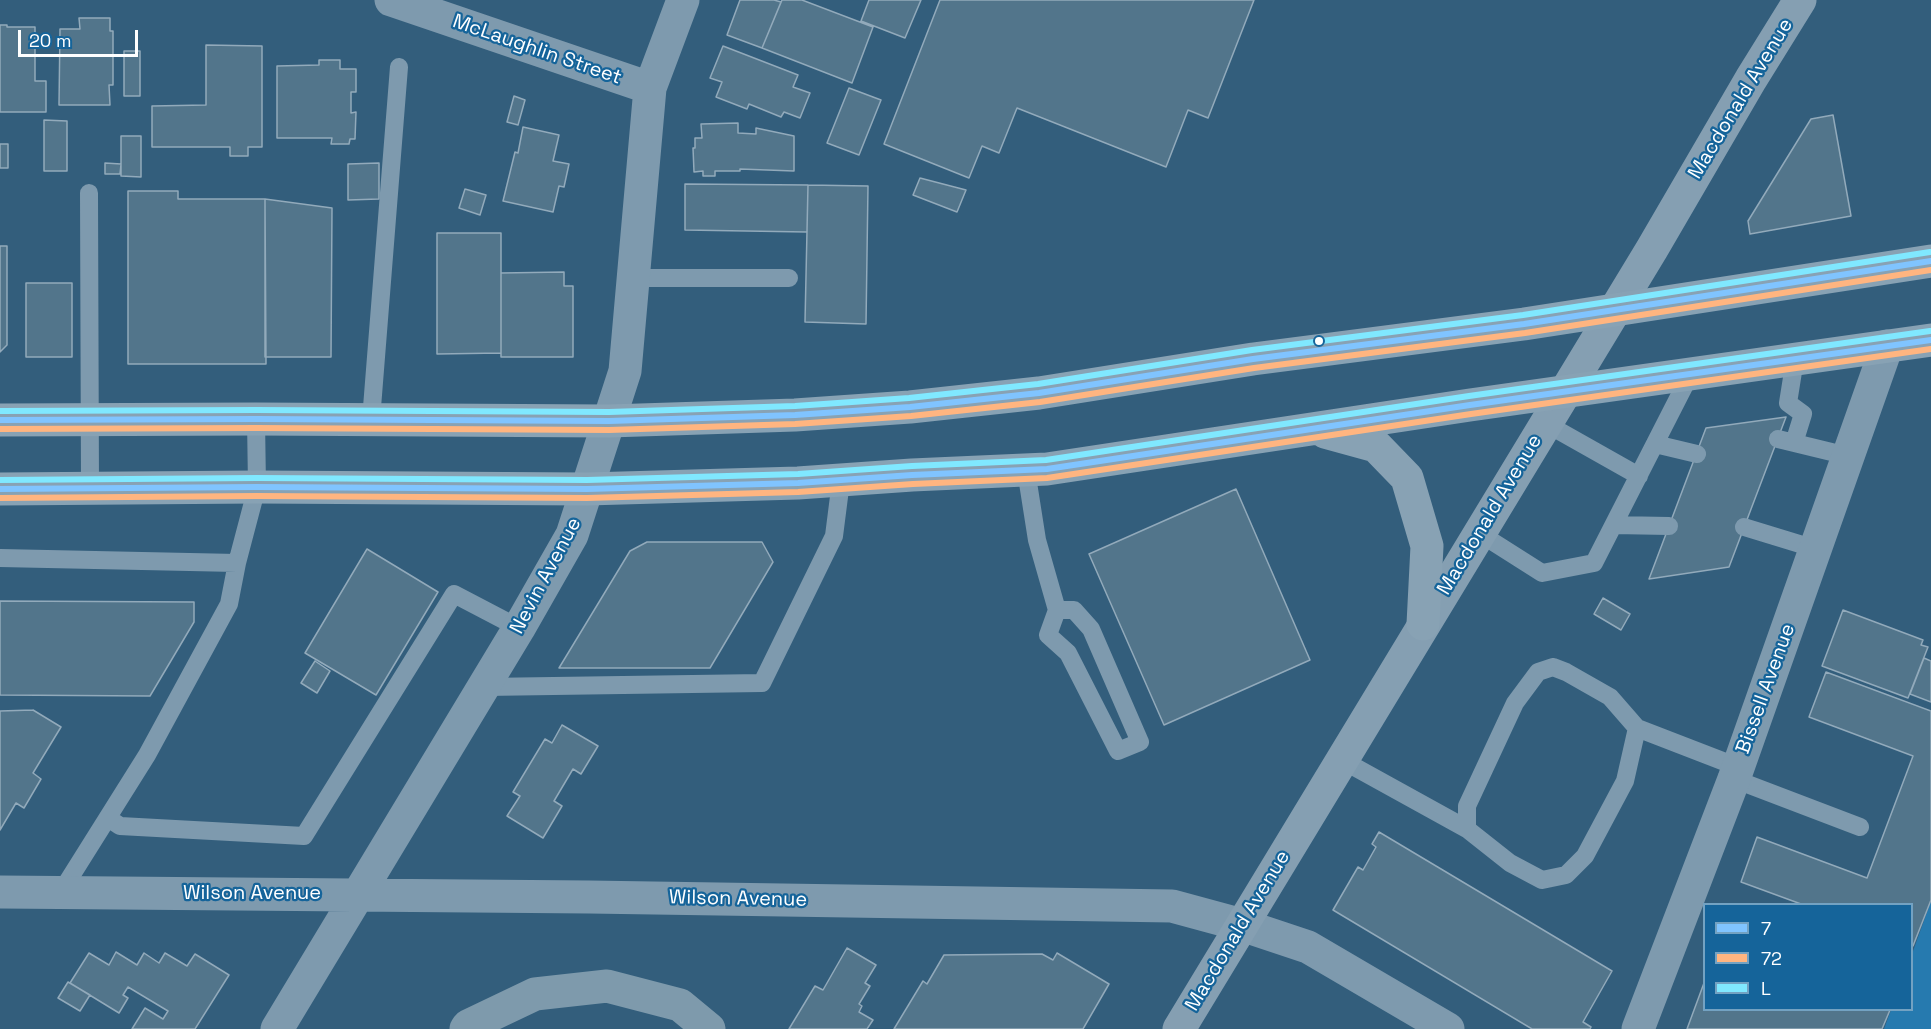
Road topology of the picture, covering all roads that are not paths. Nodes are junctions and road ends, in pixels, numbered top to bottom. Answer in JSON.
{"nodes":[{"id":1,"x":391,"y":0,"type":"edge"},
{"id":2,"x":683,"y":0,"type":"edge"},
{"id":3,"x":1800,"y":0,"type":"edge"},
{"id":4,"x":399,"y":67,"type":"dead end"},
{"id":5,"x":650,"y":88,"type":"junction"},
{"id":6,"x":89,"y":193,"type":"dead end"},
{"id":7,"x":1931,"y":261,"type":"edge"},
{"id":8,"x":634,"y":278,"type":"junction"},
{"id":9,"x":789,"y":278,"type":"dead end"},
{"id":10,"x":1613,"y":309,"type":"junction"},
{"id":11,"x":1931,"y":340,"type":"edge"},
{"id":12,"x":1887,"y":346,"type":"junction"},
{"id":13,"x":1795,"y":359,"type":"junction"},
{"id":14,"x":1691,"y":373,"type":"junction"},
{"id":15,"x":1565,"y":391,"type":"junction"},
{"id":16,"x":256,"y":419,"type":"junction"},
{"id":17,"x":0,"y":420,"type":"edge"},
{"id":18,"x":90,"y":420,"type":"junction"},
{"id":19,"x":371,"y":420,"type":"junction"},
{"id":20,"x":609,"y":421,"type":"junction"},
{"id":21,"x":1545,"y":423,"type":"junction"},
{"id":22,"x":1311,"y":429,"type":"junction"},
{"id":23,"x":1655,"y":444,"type":"junction"},
{"id":24,"x":1696,"y":454,"type":"dead end"},
{"id":25,"x":1848,"y":456,"type":"junction"},
{"id":26,"x":1026,"y":470,"type":"junction"},
{"id":27,"x":1639,"y":476,"type":"junction"},
{"id":28,"x":841,"y":481,"type":"junction"},
{"id":29,"x":257,"y":487,"type":"junction"},
{"id":30,"x":90,"y":488,"type":"junction"},
{"id":31,"x":0,"y":489,"type":"edge"},
{"id":32,"x":587,"y":489,"type":"junction"},
{"id":33,"x":1614,"y":525,"type":"junction"},
{"id":34,"x":1669,"y":526,"type":"dead end"},
{"id":35,"x":1744,"y":527,"type":"dead end"},
{"id":36,"x":1479,"y":533,"type":"junction"},
{"id":37,"x":1816,"y":549,"type":"junction"},
{"id":38,"x":0,"y":558,"type":"edge"},
{"id":39,"x":237,"y":563,"type":"junction"},
{"id":40,"x":1057,"y":610,"type":"junction"},
{"id":41,"x":1423,"y":624,"type":"junction"},
{"id":42,"x":519,"y":628,"type":"junction"},
{"id":43,"x":484,"y":687,"type":"junction"},
{"id":44,"x":1637,"y":728,"type":"junction"},
{"id":45,"x":1342,"y":760,"type":"junction"},
{"id":46,"x":1736,"y":773,"type":"junction"},
{"id":47,"x":108,"y":818,"type":"junction"},
{"id":48,"x":1860,"y":827,"type":"dead end"},
{"id":49,"x":1467,"y":829,"type":"junction"},
{"id":50,"x":0,"y":892,"type":"edge"},
{"id":51,"x":61,"y":892,"type":"junction"},
{"id":52,"x":360,"y":894,"type":"junction"},
{"id":53,"x":1242,"y":925,"type":"junction"},
{"id":54,"x":278,"y":1029,"type":"edge"},
{"id":55,"x":466,"y":1029,"type":"edge"},
{"id":56,"x":709,"y":1029,"type":"edge"},
{"id":57,"x":1179,"y":1029,"type":"edge"},
{"id":58,"x":1448,"y":1029,"type":"edge"},
{"id":59,"x":1638,"y":1029,"type":"edge"}],
"edges":[{"from":1,"to":5,"type":"street","name":"McLaughlin Street"},
{"from":2,"to":5,"type":"street","name":"Nevin Avenue"},
{"from":3,"to":10,"type":"street","name":"Macdonald Avenue"},
{"from":4,"to":19,"type":"lane"},
{"from":5,"to":8,"type":"street","name":"Nevin Avenue"},
{"from":6,"to":18,"type":"lane"},
{"from":7,"to":10,"type":"main road"},
{"from":8,"to":9,"type":"lane"},
{"from":8,"to":20,"type":"street","name":"Nevin Avenue"},
{"from":10,"to":15,"type":"street","name":"Macdonald Avenue"},
{"from":10,"to":20,"type":"main road"},
{"from":11,"to":12,"type":"main road"},
{"from":12,"to":13,"type":"main road"},
{"from":12,"to":25,"type":"street","name":"Bissell Avenue"},
{"from":13,"to":14,"type":"main road"},
{"from":13,"to":25,"type":"lane"},
{"from":14,"to":15,"type":"main road"},
{"from":14,"to":23,"type":"lane"},
{"from":15,"to":21,"type":"street","name":"Macdonald Avenue"},
{"from":15,"to":22,"type":"main road"},
{"from":16,"to":18,"type":"main road"},
{"from":16,"to":19,"type":"main road"},
{"from":16,"to":29,"type":"lane"},
{"from":17,"to":18,"type":"main road"},
{"from":18,"to":30,"type":"lane"},
{"from":19,"to":20,"type":"main road"},
{"from":20,"to":32,"type":"street","name":"Nevin Avenue"},
{"from":21,"to":27,"type":"lane"},
{"from":21,"to":36,"type":"street","name":"Macdonald Avenue"},
{"from":22,"to":26,"type":"main road"},
{"from":22,"to":41,"type":"main road"},
{"from":23,"to":24,"type":"lane"},
{"from":23,"to":27,"type":"lane"},
{"from":25,"to":37,"type":"street","name":"Bissell Avenue"},
{"from":26,"to":28,"type":"main road"},
{"from":26,"to":40,"type":"lane"},
{"from":27,"to":33,"type":"lane"},
{"from":28,"to":32,"type":"main road"},
{"from":28,"to":43,"type":"lane"},
{"from":29,"to":30,"type":"main road"},
{"from":29,"to":32,"type":"main road"},
{"from":29,"to":39,"type":"lane"},
{"from":30,"to":31,"type":"main road"},
{"from":32,"to":42,"type":"street","name":"Nevin Avenue"},
{"from":33,"to":34,"type":"lane"},
{"from":33,"to":36,"type":"lane"},
{"from":35,"to":37,"type":"lane"},
{"from":36,"to":41,"type":"street","name":"Macdonald Avenue"},
{"from":37,"to":46,"type":"street","name":"Bissell Avenue"},
{"from":38,"to":39,"type":"lane"},
{"from":39,"to":47,"type":"lane"},
{"from":40,"to":40,"type":"lane"},
{"from":41,"to":45,"type":"street","name":"Macdonald Avenue"},
{"from":42,"to":43,"type":"street","name":"Nevin Avenue"},
{"from":42,"to":47,"type":"lane"},
{"from":43,"to":52,"type":"street","name":"Nevin Avenue"},
{"from":44,"to":46,"type":"lane"},
{"from":44,"to":49,"type":"lane"},
{"from":44,"to":49,"type":"lane"},
{"from":45,"to":49,"type":"lane"},
{"from":45,"to":53,"type":"street","name":"Macdonald Avenue"},
{"from":46,"to":48,"type":"lane"},
{"from":46,"to":59,"type":"street","name":"Bissell Avenue"},
{"from":47,"to":51,"type":"lane"},
{"from":50,"to":51,"type":"street","name":"Wilson Avenue"},
{"from":51,"to":52,"type":"street","name":"Wilson Avenue"},
{"from":52,"to":53,"type":"street","name":"Wilson Avenue"},
{"from":52,"to":54,"type":"street","name":"Nevin Avenue"},
{"from":53,"to":57,"type":"street","name":"Macdonald Avenue"},
{"from":53,"to":58,"type":"street","name":"Wilson Avenue"},
{"from":55,"to":56,"type":"highway"}]}
